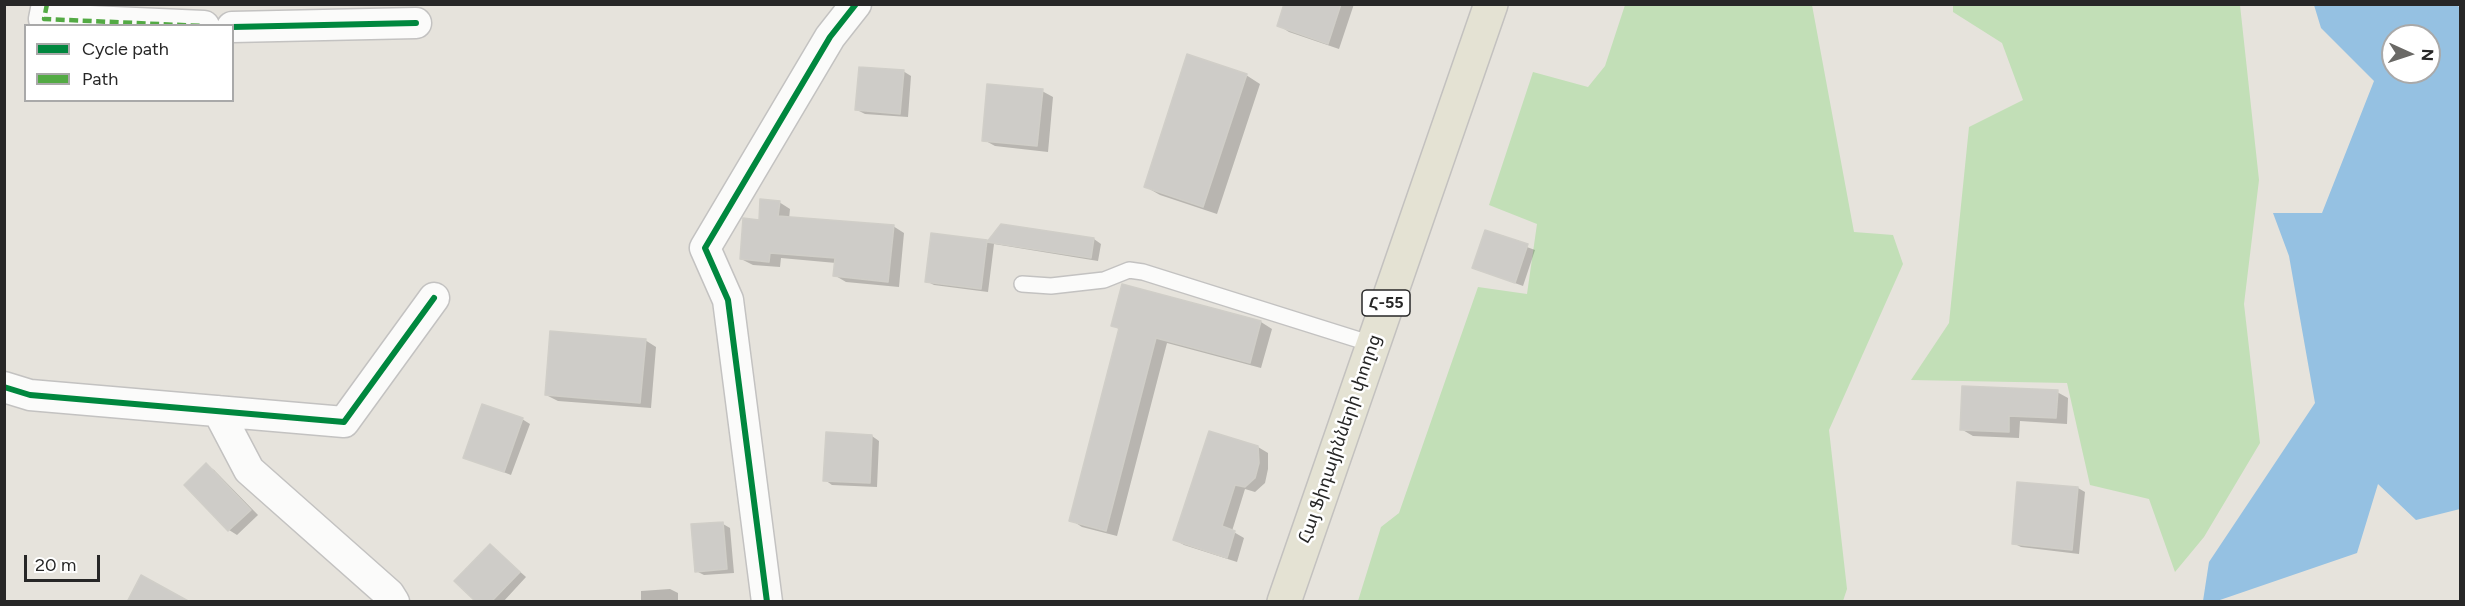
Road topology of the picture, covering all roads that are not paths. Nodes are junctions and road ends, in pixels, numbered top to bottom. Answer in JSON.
{"nodes":[{"id":1,"x":47,"y":4,"type":"edge"},
{"id":2,"x":856,"y":4,"type":"edge"},
{"id":3,"x":1491,"y":4,"type":"edge"},
{"id":4,"x":416,"y":23,"type":"dead end"},
{"id":5,"x":158,"y":24,"type":"edge"},
{"id":6,"x":234,"y":27,"type":"edge"},
{"id":7,"x":1022,"y":284,"type":"dead end"},
{"id":8,"x":434,"y":298,"type":"dead end"},
{"id":9,"x":1372,"y":344,"type":"junction"},
{"id":10,"x":4,"y":387,"type":"edge"},
{"id":11,"x":218,"y":411,"type":"junction"},
{"id":12,"x":394,"y":602,"type":"edge"},
{"id":13,"x":767,"y":602,"type":"edge"},
{"id":14,"x":1284,"y":602,"type":"edge"}],
"edges":[{"from":1,"to":5,"type":"street"},
{"from":2,"to":13,"type":"street"},
{"from":3,"to":9,"type":"main road","name":"Հայ Ֆիդայինների փողոց","number":"Հ-55"},
{"from":4,"to":6,"type":"street"},
{"from":7,"to":9,"type":"lane"},
{"from":8,"to":11,"type":"street"},
{"from":9,"to":14,"type":"main road","name":"Հայ Ֆիդայինների փողոց","number":"Հ-55"},
{"from":10,"to":11,"type":"street"},
{"from":11,"to":12,"type":"street"}]}
